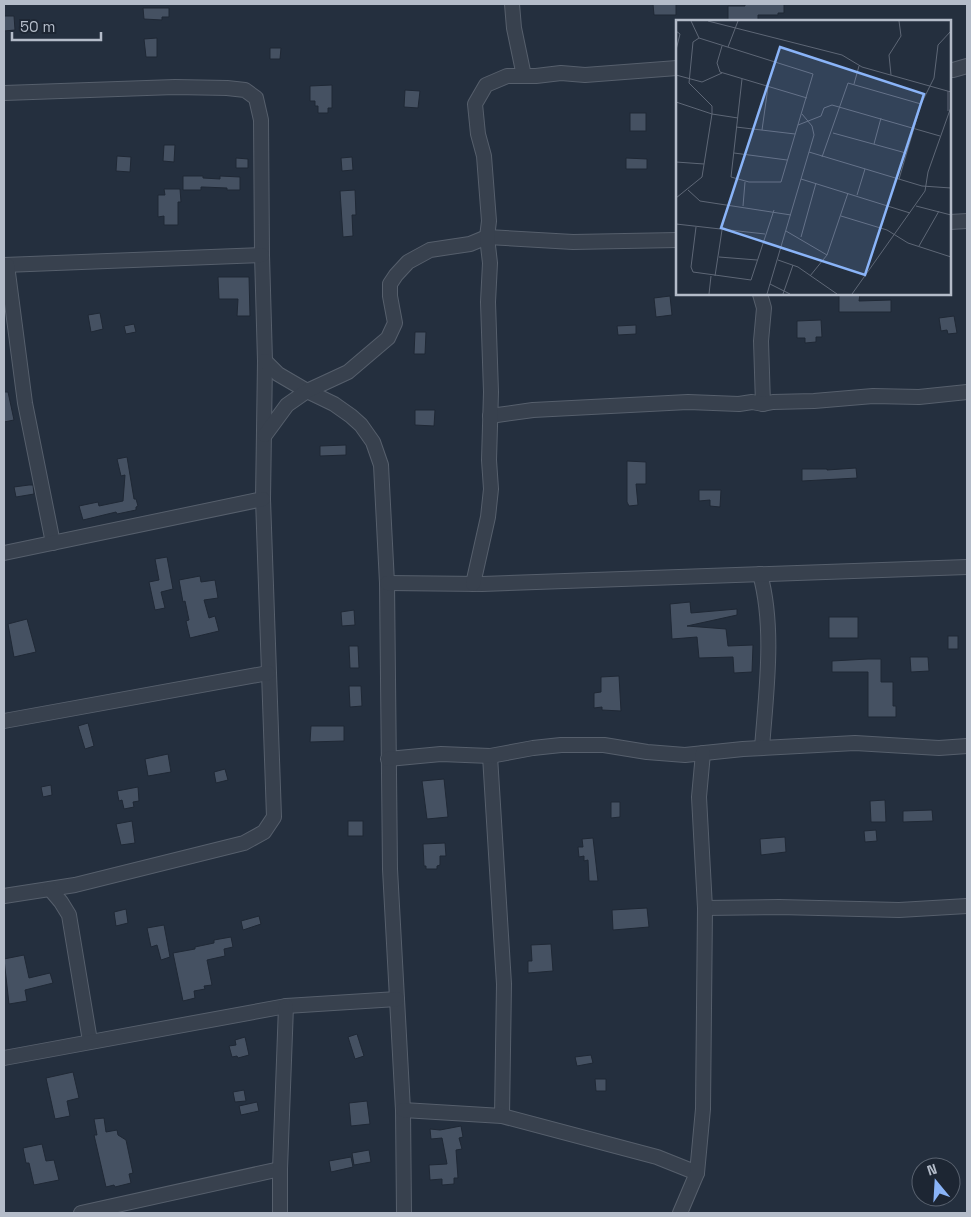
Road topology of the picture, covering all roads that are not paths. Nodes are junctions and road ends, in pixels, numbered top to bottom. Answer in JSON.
{"nodes":[{"id":1,"x":512,"y":4,"type":"edge"},
{"id":2,"x":967,"y":66,"type":"edge"},
{"id":3,"x":676,"y":68,"type":"edge"},
{"id":4,"x":951,"y":70,"type":"edge"},
{"id":5,"x":524,"y":76,"type":"junction"},
{"id":6,"x":4,"y":93,"type":"edge"},
{"id":7,"x":967,"y":221,"type":"edge"},
{"id":8,"x":951,"y":222,"type":"edge"},
{"id":9,"x":487,"y":237,"type":"junction"},
{"id":10,"x":512,"y":239,"type":"junction"},
{"id":11,"x":676,"y":240,"type":"edge"},
{"id":12,"x":262,"y":254,"type":"junction"},
{"id":13,"x":490,"y":264,"type":"junction"},
{"id":14,"x":5,"y":265,"type":"edge"},
{"id":15,"x":760,"y":295,"type":"edge"},
{"id":16,"x":265,"y":361,"type":"junction"},
{"id":17,"x":307,"y":391,"type":"junction"},
{"id":18,"x":967,"y":392,"type":"edge"},
{"id":19,"x":762,"y":404,"type":"junction"},
{"id":20,"x":490,"y":416,"type":"junction"},
{"id":21,"x":264,"y":436,"type":"junction"},
{"id":22,"x":263,"y":499,"type":"junction"},
{"id":23,"x":53,"y":543,"type":"junction"},
{"id":24,"x":4,"y":553,"type":"edge"},
{"id":25,"x":967,"y":567,"type":"edge"},
{"id":26,"x":760,"y":574,"type":"junction"},
{"id":27,"x":387,"y":583,"type":"junction"},
{"id":28,"x":473,"y":584,"type":"junction"},
{"id":29,"x":268,"y":673,"type":"junction"},
{"id":30,"x":4,"y":721,"type":"edge"},
{"id":31,"x":967,"y":746,"type":"edge"},
{"id":32,"x":762,"y":748,"type":"junction"},
{"id":33,"x":703,"y":753,"type":"junction"},
{"id":34,"x":490,"y":756,"type":"junction"},
{"id":35,"x":388,"y":759,"type":"junction"},
{"id":36,"x":50,"y":889,"type":"junction"},
{"id":37,"x":4,"y":896,"type":"edge"},
{"id":38,"x":967,"y":906,"type":"edge"},
{"id":39,"x":705,"y":908,"type":"junction"},
{"id":40,"x":397,"y":999,"type":"junction"},
{"id":41,"x":286,"y":1006,"type":"junction"},
{"id":42,"x":90,"y":1041,"type":"junction"},
{"id":43,"x":4,"y":1058,"type":"edge"},
{"id":44,"x":403,"y":1110,"type":"junction"},
{"id":45,"x":502,"y":1116,"type":"junction"},
{"id":46,"x":280,"y":1169,"type":"junction"},
{"id":47,"x":696,"y":1173,"type":"junction"},
{"id":48,"x":81,"y":1213,"type":"edge"},
{"id":49,"x":280,"y":1213,"type":"edge"},
{"id":50,"x":404,"y":1213,"type":"edge"},
{"id":51,"x":680,"y":1213,"type":"edge"}],
"edges":[{"from":1,"to":5,"type":"street"},
{"from":2,"to":4,"type":"street"},
{"from":3,"to":5,"type":"street"},
{"from":5,"to":9,"type":"street"},
{"from":6,"to":12,"type":"street"},
{"from":7,"to":8,"type":"street"},
{"from":9,"to":10,"type":"street"},
{"from":9,"to":13,"type":"street"},
{"from":9,"to":17,"type":"street"},
{"from":10,"to":11,"type":"street"},
{"from":10,"to":13,"type":"street"},
{"from":12,"to":14,"type":"street"},
{"from":12,"to":16,"type":"street"},
{"from":13,"to":20,"type":"street"},
{"from":14,"to":23,"type":"street"},
{"from":15,"to":19,"type":"street"},
{"from":16,"to":17,"type":"street"},
{"from":16,"to":21,"type":"street"},
{"from":17,"to":21,"type":"street"},
{"from":17,"to":27,"type":"street"},
{"from":18,"to":19,"type":"street"},
{"from":19,"to":20,"type":"street"},
{"from":20,"to":28,"type":"street"},
{"from":21,"to":22,"type":"street"},
{"from":22,"to":23,"type":"street"},
{"from":22,"to":29,"type":"street"},
{"from":23,"to":24,"type":"street"},
{"from":25,"to":26,"type":"street"},
{"from":26,"to":28,"type":"street"},
{"from":26,"to":32,"type":"street"},
{"from":27,"to":28,"type":"street"},
{"from":27,"to":35,"type":"street"},
{"from":29,"to":30,"type":"street"},
{"from":29,"to":36,"type":"street"},
{"from":31,"to":32,"type":"street"},
{"from":32,"to":33,"type":"street"},
{"from":33,"to":34,"type":"street"},
{"from":33,"to":39,"type":"street"},
{"from":34,"to":35,"type":"street"},
{"from":34,"to":45,"type":"street"},
{"from":35,"to":40,"type":"street"},
{"from":36,"to":37,"type":"street"},
{"from":36,"to":42,"type":"street"},
{"from":38,"to":39,"type":"street"},
{"from":39,"to":47,"type":"street"},
{"from":40,"to":41,"type":"street"},
{"from":40,"to":44,"type":"street"},
{"from":41,"to":42,"type":"street"},
{"from":41,"to":46,"type":"street"},
{"from":42,"to":43,"type":"street"},
{"from":44,"to":45,"type":"street"},
{"from":44,"to":50,"type":"street"},
{"from":45,"to":47,"type":"street"},
{"from":46,"to":48,"type":"street"},
{"from":46,"to":49,"type":"street"},
{"from":47,"to":51,"type":"street"}]}
